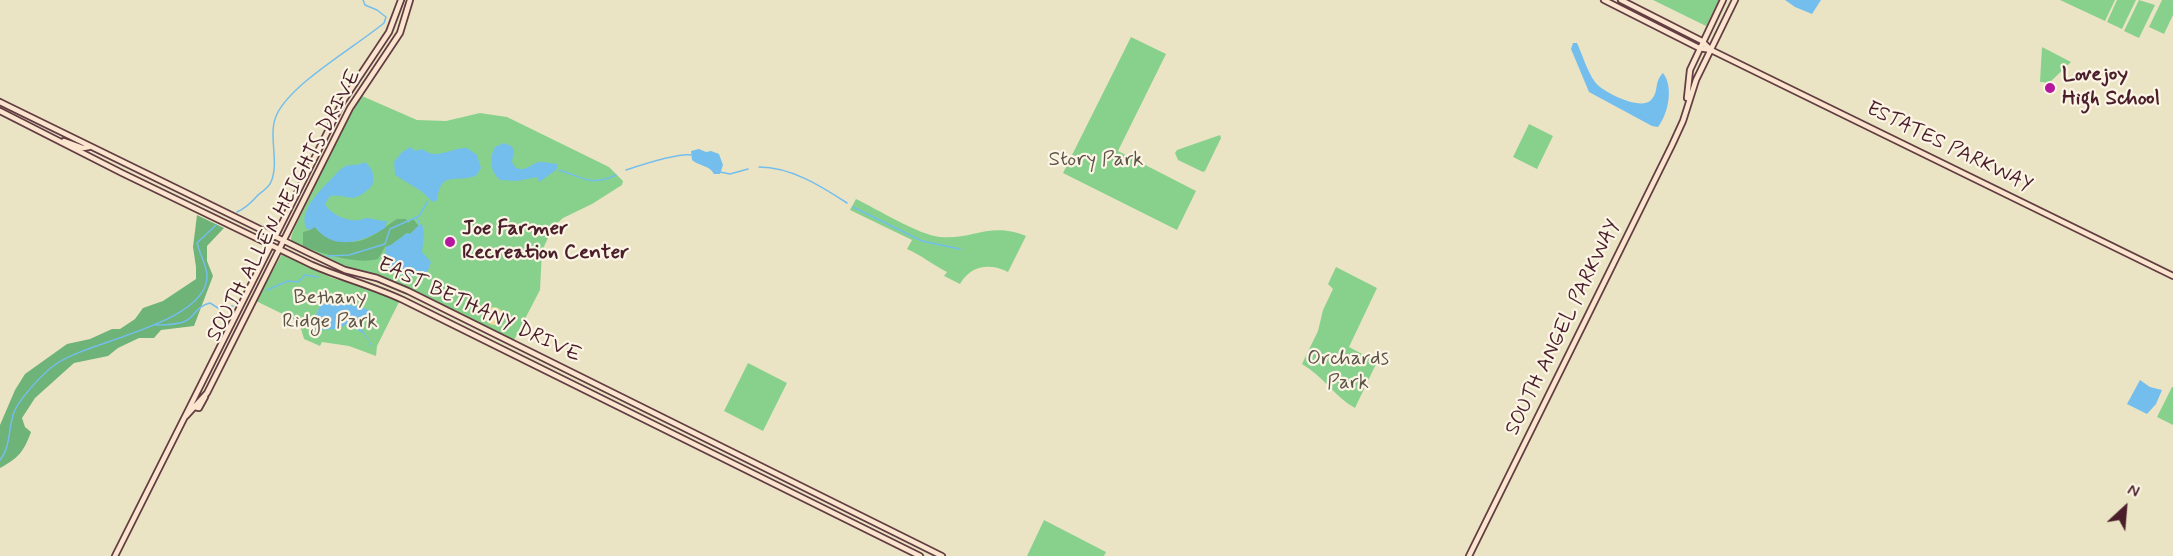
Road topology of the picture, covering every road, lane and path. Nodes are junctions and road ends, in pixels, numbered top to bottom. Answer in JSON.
{"nodes":[{"id":1,"x":401,"y":0,"type":"edge"},
{"id":2,"x":410,"y":0,"type":"edge"},
{"id":3,"x":1604,"y":0,"type":"edge"},
{"id":4,"x":1621,"y":0,"type":"edge"},
{"id":5,"x":1723,"y":0,"type":"edge"},
{"id":6,"x":1735,"y":0,"type":"edge"},
{"id":7,"x":1629,"y":13,"type":"junction"},
{"id":8,"x":1662,"y":21,"type":"junction"},
{"id":9,"x":1702,"y":41,"type":"junction"},
{"id":10,"x":1699,"y":48,"type":"junction"},
{"id":11,"x":1711,"y":50,"type":"junction"},
{"id":12,"x":0,"y":102,"type":"edge"},
{"id":13,"x":0,"y":111,"type":"edge"},
{"id":14,"x":19,"y":111,"type":"junction"},
{"id":15,"x":1685,"y":113,"type":"junction"},
{"id":16,"x":16,"y":119,"type":"junction"},
{"id":17,"x":55,"y":139,"type":"junction"},
{"id":18,"x":89,"y":147,"type":"junction"},
{"id":19,"x":310,"y":166,"type":"junction"},
{"id":20,"x":320,"y":170,"type":"junction"},
{"id":21,"x":275,"y":237,"type":"junction"},
{"id":22,"x":284,"y":241,"type":"junction"},
{"id":23,"x":271,"y":245,"type":"junction"},
{"id":24,"x":280,"y":249,"type":"junction"},
{"id":25,"x":2173,"y":276,"type":"edge"},
{"id":26,"x":449,"y":312,"type":"junction"},
{"id":27,"x":445,"y":320,"type":"junction"},
{"id":28,"x":232,"y":322,"type":"junction"},
{"id":29,"x":240,"y":326,"type":"junction"},
{"id":30,"x":203,"y":378,"type":"junction"},
{"id":31,"x":195,"y":406,"type":"junction"},
{"id":32,"x":180,"y":423,"type":"junction"},
{"id":33,"x":770,"y":471,"type":"junction"},
{"id":34,"x":767,"y":478,"type":"junction"},
{"id":35,"x":115,"y":556,"type":"edge"},
{"id":36,"x":920,"y":556,"type":"edge"},
{"id":37,"x":942,"y":556,"type":"edge"},
{"id":38,"x":1469,"y":556,"type":"edge"}],
"edges":[{"from":1,"to":19,"type":"main road","name":"SOUTH ALLEN HEIGHTS DRIVE"},
{"from":2,"to":20,"type":"main road","name":"SOUTH ALLEN HEIGHTS DRIVE"},
{"from":3,"to":7,"type":"main road"},
{"from":4,"to":8,"type":"main road"},
{"from":5,"to":9,"type":"main road"},
{"from":6,"to":11,"type":"main road"},
{"from":7,"to":8,"type":"main road"},
{"from":7,"to":10,"type":"main road"},
{"from":8,"to":9,"type":"main road"},
{"from":9,"to":10,"type":"main road"},
{"from":9,"to":11,"type":"main road"},
{"from":10,"to":11,"type":"main road"},
{"from":10,"to":15,"type":"main road"},
{"from":11,"to":15,"type":"main road"},
{"from":11,"to":25,"type":"main road","name":"ESTATES PARKWAY"},
{"from":12,"to":14,"type":"main road","name":"EAST BETHANY DRIVE"},
{"from":13,"to":16,"type":"main road","name":"EAST BETHANY DRIVE"},
{"from":14,"to":16,"type":"main road"},
{"from":14,"to":18,"type":"main road","name":"EAST BETHANY DRIVE"},
{"from":15,"to":38,"type":"main road","name":"SOUTH ANGEL PARKWAY"},
{"from":16,"to":17,"type":"main road","name":"EAST BETHANY DRIVE"},
{"from":17,"to":18,"type":"main road"},
{"from":17,"to":23,"type":"main road","name":"EAST BETHANY DRIVE"},
{"from":18,"to":21,"type":"main road","name":"EAST BETHANY DRIVE"},
{"from":19,"to":20,"type":"main road"},
{"from":19,"to":21,"type":"main road","name":"SOUTH ALLEN HEIGHTS DRIVE"},
{"from":20,"to":22,"type":"main road","name":"SOUTH ALLEN HEIGHTS DRIVE"},
{"from":21,"to":22,"type":"main road","name":"EAST BETHANY DRIVE"},
{"from":21,"to":23,"type":"main road","name":"SOUTH ALLEN HEIGHTS DRIVE"},
{"from":22,"to":24,"type":"main road","name":"SOUTH ALLEN HEIGHTS DRIVE"},
{"from":22,"to":26,"type":"main road","name":"EAST BETHANY DRIVE"},
{"from":23,"to":24,"type":"main road","name":"EAST BETHANY DRIVE"},
{"from":23,"to":28,"type":"main road","name":"SOUTH ALLEN HEIGHTS DRIVE"},
{"from":24,"to":27,"type":"main road","name":"EAST BETHANY DRIVE"},
{"from":24,"to":29,"type":"main road","name":"SOUTH ALLEN HEIGHTS DRIVE"},
{"from":26,"to":27,"type":"main road"},
{"from":26,"to":33,"type":"main road","name":"EAST BETHANY DRIVE"},
{"from":27,"to":34,"type":"main road","name":"EAST BETHANY DRIVE"},
{"from":28,"to":29,"type":"main road"},
{"from":28,"to":30,"type":"main road","name":"SOUTH ALLEN HEIGHTS DRIVE"},
{"from":29,"to":31,"type":"main road","name":"SOUTH ALLEN HEIGHTS DRIVE"},
{"from":30,"to":31,"type":"main road"},
{"from":30,"to":32,"type":"main road","name":"SOUTH ALLEN HEIGHTS DRIVE"},
{"from":31,"to":32,"type":"main road","name":"SOUTH ALLEN HEIGHTS DRIVE"},
{"from":32,"to":35,"type":"main road","name":"SOUTH ALLEN HEIGHTS DRIVE"},
{"from":33,"to":34,"type":"main road"},
{"from":33,"to":37,"type":"main road","name":"EAST BETHANY DRIVE"},
{"from":34,"to":36,"type":"main road","name":"EAST BETHANY DRIVE"}]}
